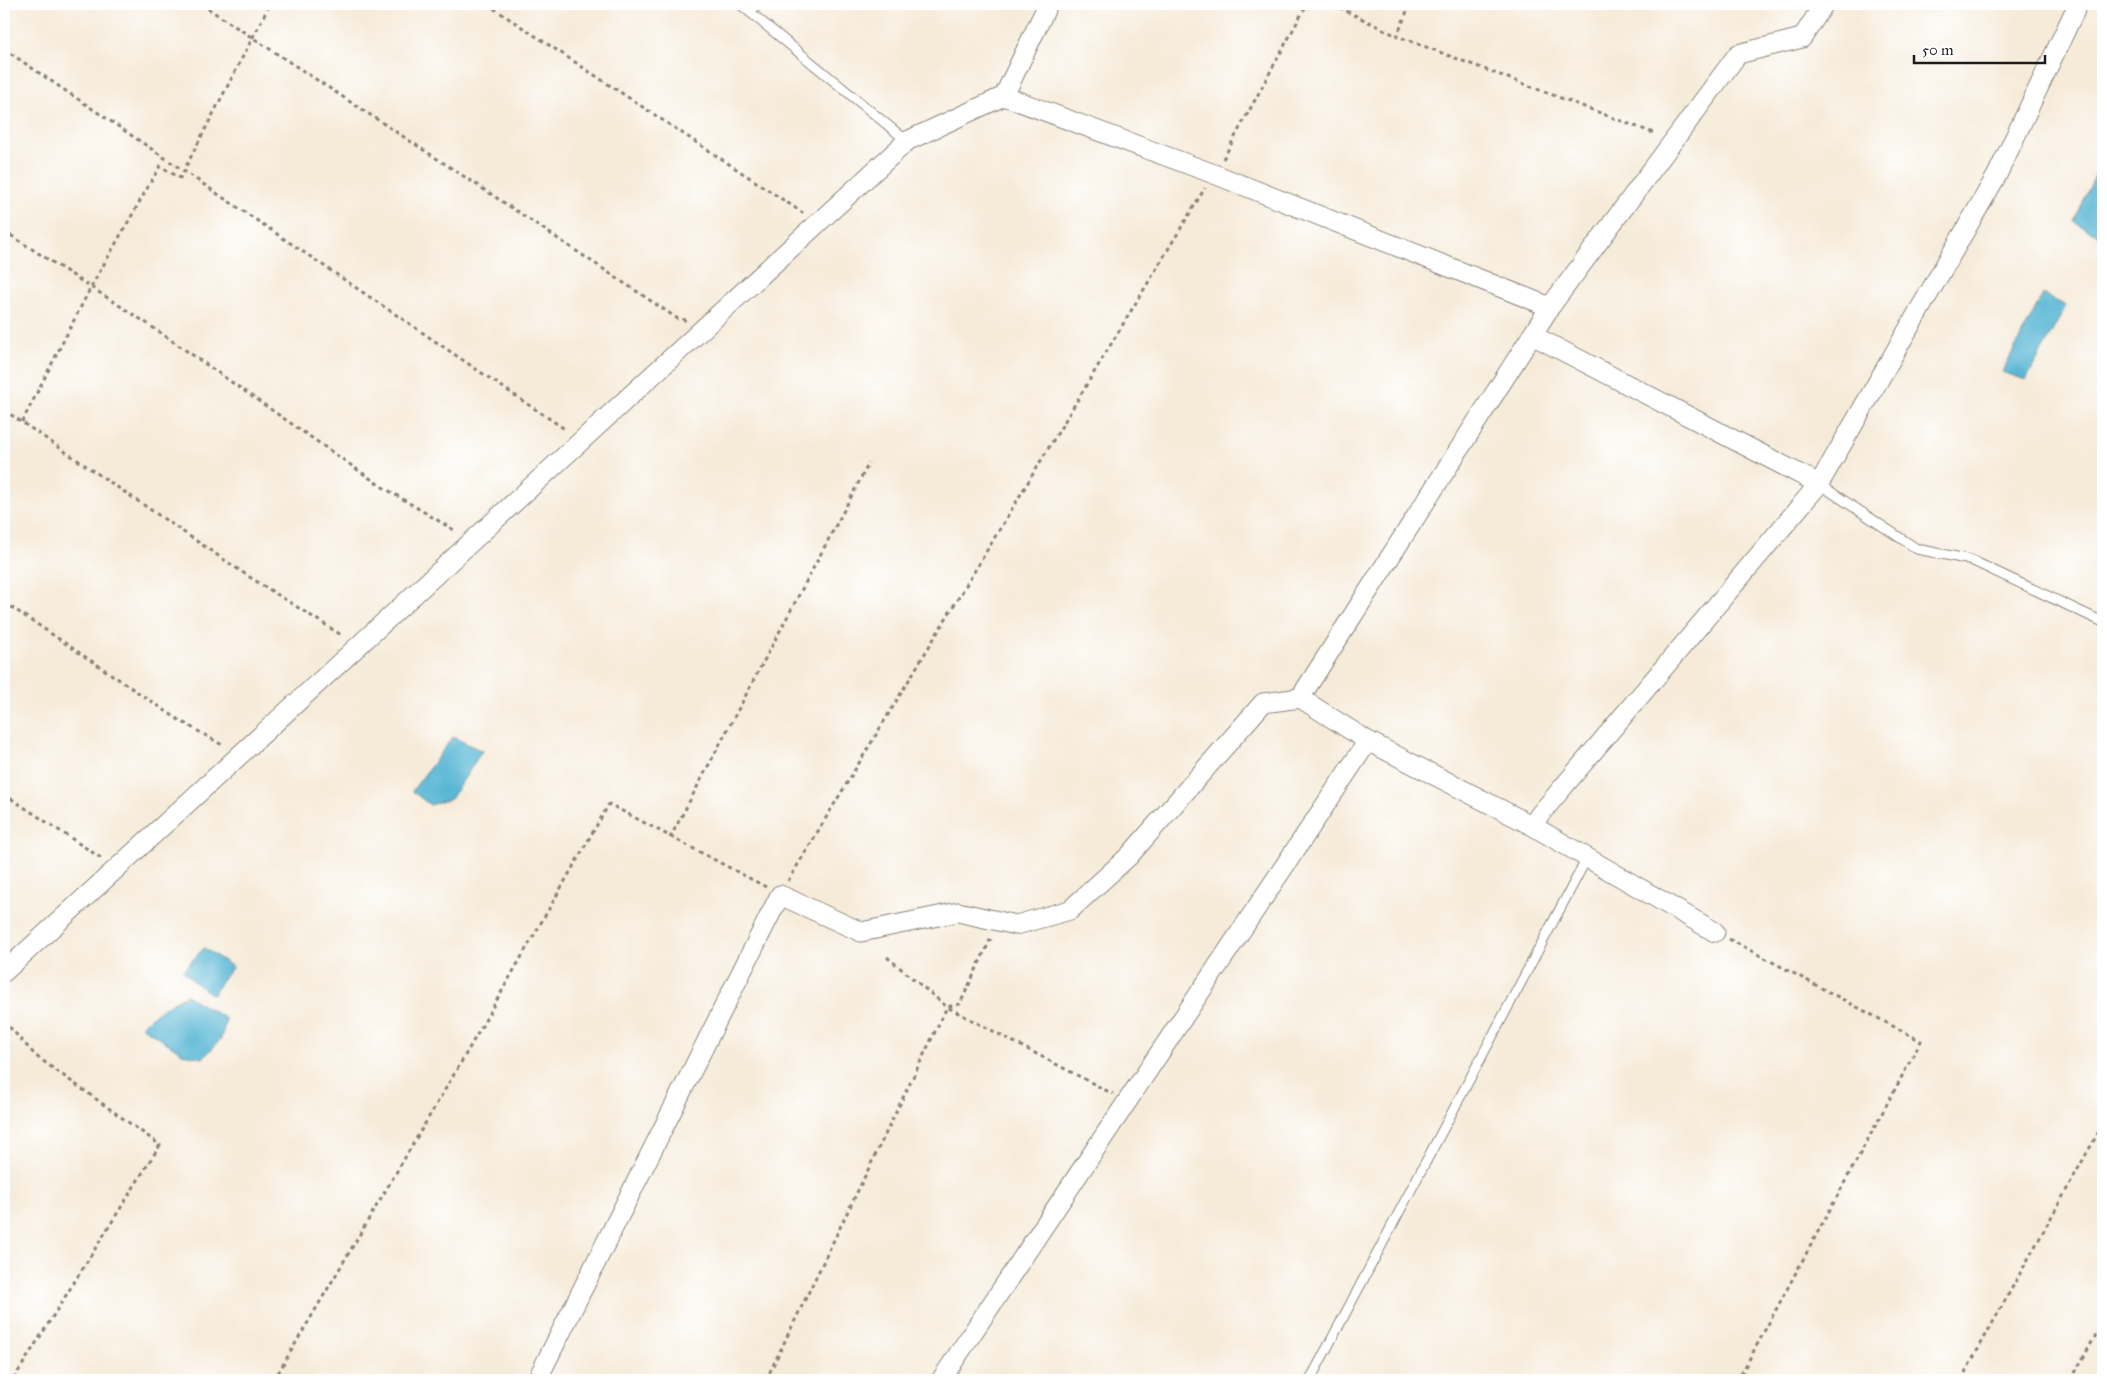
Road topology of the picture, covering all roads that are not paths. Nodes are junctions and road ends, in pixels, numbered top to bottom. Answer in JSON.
{"nodes":[{"id":1,"x":740,"y":4,"type":"edge"},
{"id":2,"x":758,"y":4,"type":"edge"},
{"id":3,"x":1048,"y":4,"type":"edge"},
{"id":4,"x":1824,"y":4,"type":"edge"},
{"id":5,"x":2078,"y":4,"type":"edge"},
{"id":6,"x":750,"y":12,"type":"junction"},
{"id":7,"x":1004,"y":96,"type":"junction"},
{"id":8,"x":907,"y":141,"type":"junction"},
{"id":9,"x":1550,"y":307,"type":"junction"},
{"id":10,"x":1532,"y":335,"type":"junction"},
{"id":11,"x":1819,"y":484,"type":"junction"},
{"id":12,"x":2103,"y":622,"type":"edge"},
{"id":13,"x":1300,"y":698,"type":"junction"},
{"id":14,"x":1368,"y":741,"type":"junction"},
{"id":15,"x":1531,"y":825,"type":"junction"},
{"id":16,"x":1587,"y":858,"type":"junction"},
{"id":17,"x":1716,"y":932,"type":"road end"},
{"id":18,"x":4,"y":972,"type":"edge"},
{"id":19,"x":537,"y":1380,"type":"edge"},
{"id":20,"x":941,"y":1380,"type":"edge"},
{"id":21,"x":1310,"y":1380,"type":"edge"}],
"edges":[{"from":1,"to":6,"type":"lane"},
{"from":2,"to":6,"type":"lane"},
{"from":3,"to":7,"type":"street"},
{"from":4,"to":9,"type":"street"},
{"from":5,"to":11,"type":"street"},
{"from":6,"to":8,"type":"lane"},
{"from":7,"to":8,"type":"street"},
{"from":7,"to":9,"type":"street"},
{"from":8,"to":18,"type":"street"},
{"from":9,"to":10,"type":"street"},
{"from":10,"to":11,"type":"street"},
{"from":10,"to":13,"type":"street"},
{"from":11,"to":12,"type":"lane"},
{"from":11,"to":15,"type":"street"},
{"from":13,"to":14,"type":"street"},
{"from":13,"to":19,"type":"street"},
{"from":14,"to":15,"type":"street"},
{"from":14,"to":20,"type":"street"},
{"from":15,"to":16,"type":"street"},
{"from":16,"to":17,"type":"street"},
{"from":16,"to":21,"type":"lane"}]}
